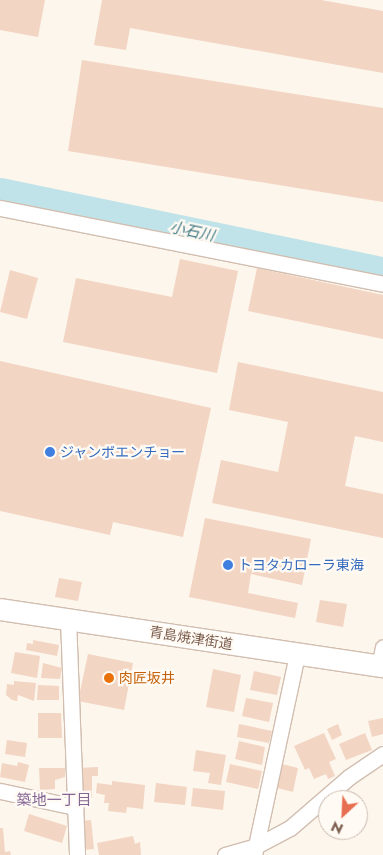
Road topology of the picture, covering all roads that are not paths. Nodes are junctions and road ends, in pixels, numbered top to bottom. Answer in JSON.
{"nodes":[{"id":1,"x":0,"y":208,"type":"edge"},
{"id":2,"x":383,"y":284,"type":"edge"},
{"id":3,"x":0,"y":609,"type":"edge"},
{"id":4,"x":68,"y":619,"type":"junction"},
{"id":5,"x":297,"y":654,"type":"junction"},
{"id":6,"x":382,"y":660,"type":"edge"},
{"id":7,"x":383,"y":754,"type":"edge"},
{"id":8,"x":0,"y":790,"type":"edge"},
{"id":9,"x":75,"y":807,"type":"junction"},
{"id":10,"x":255,"y":850,"type":"edge"},
{"id":11,"x":77,"y":855,"type":"edge"},
{"id":12,"x":225,"y":855,"type":"edge"}],
"edges":[{"from":1,"to":2,"type":"street"},
{"from":3,"to":4,"type":"main road","name":"青島焼津街道"},
{"from":4,"to":5,"type":"main road","name":"青島焼津街道"},
{"from":4,"to":9,"type":"street"},
{"from":5,"to":6,"type":"main road","name":"青島焼津街道"},
{"from":5,"to":10,"type":"street"},
{"from":7,"to":10,"type":"street"},
{"from":8,"to":9,"type":"street"},
{"from":9,"to":11,"type":"street"},
{"from":10,"to":12,"type":"street"}]}
